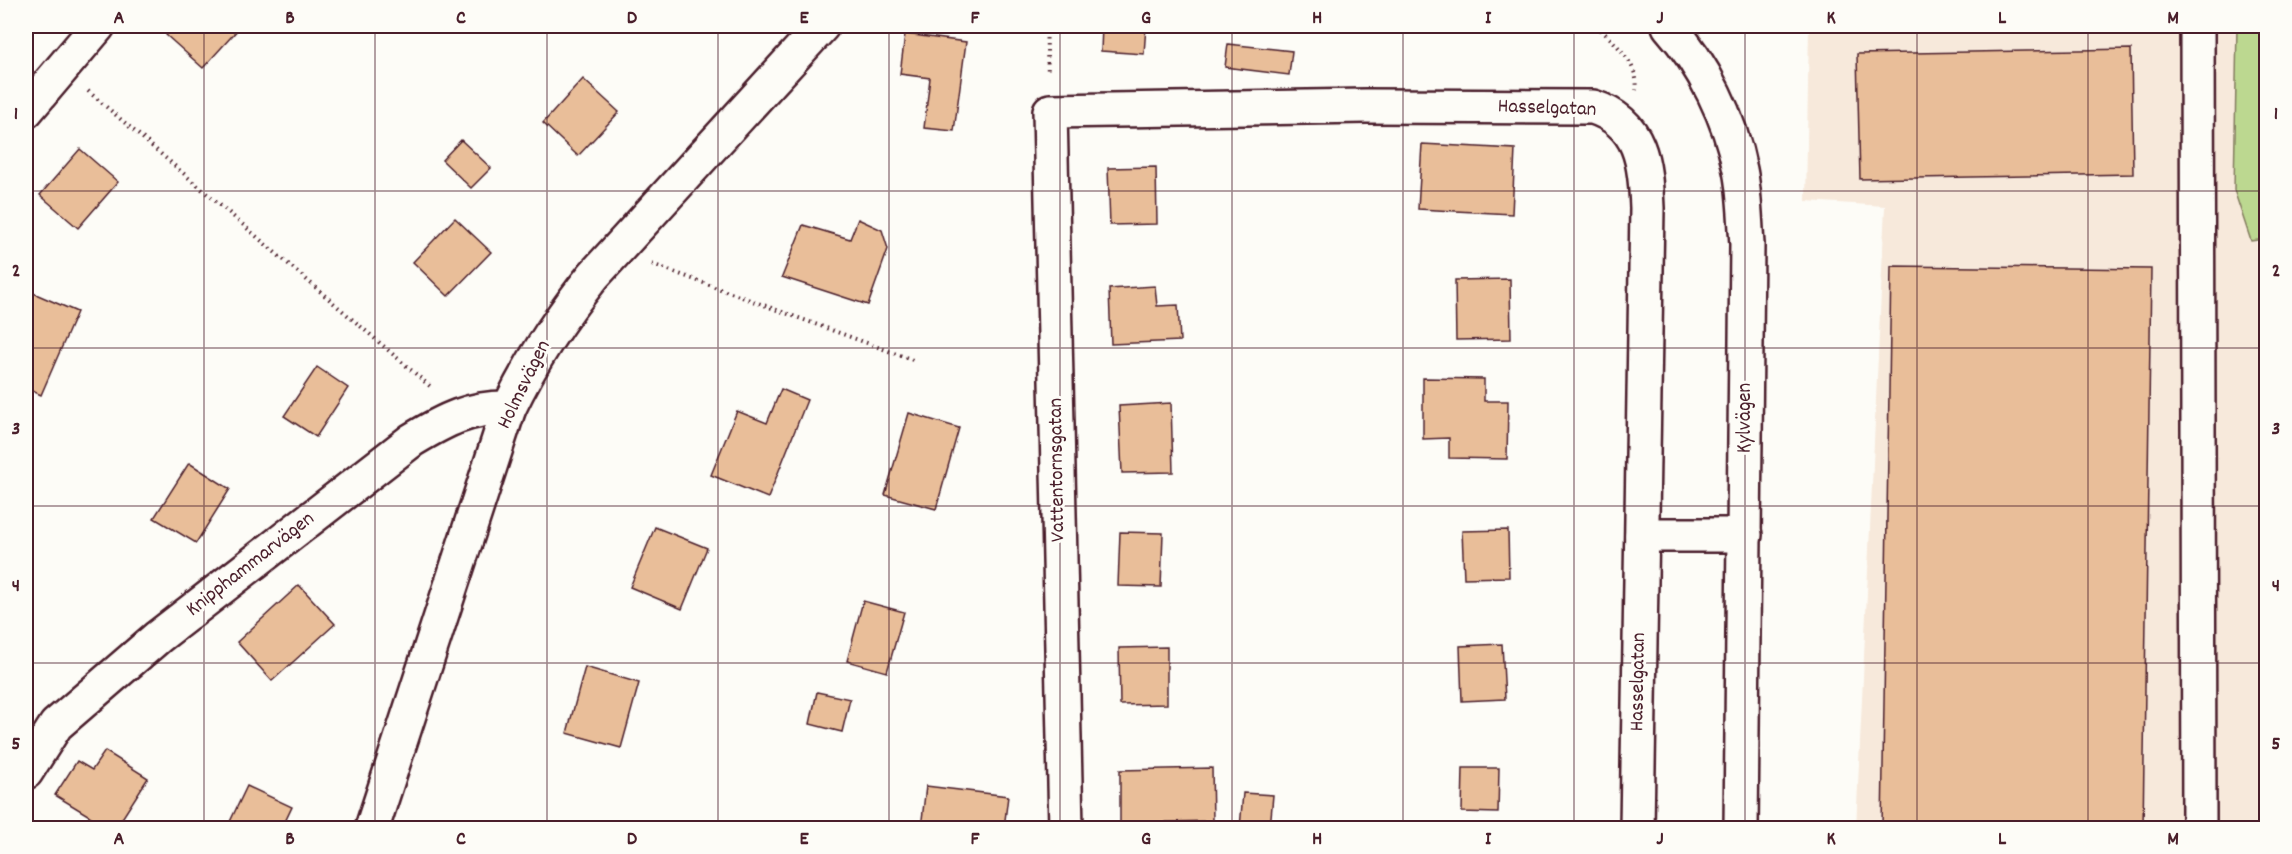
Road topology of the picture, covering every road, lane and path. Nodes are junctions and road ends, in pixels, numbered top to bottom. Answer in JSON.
{"nodes":[{"id":1,"x":98,"y":26,"type":"edge"},
{"id":2,"x":822,"y":26,"type":"edge"},
{"id":3,"x":1046,"y":26,"type":"edge"},
{"id":4,"x":1596,"y":26,"type":"edge"},
{"id":5,"x":1669,"y":26,"type":"edge"},
{"id":6,"x":2197,"y":26,"type":"edge"},
{"id":7,"x":62,"y":69,"type":"junction"},
{"id":8,"x":26,"y":111,"type":"edge"},
{"id":9,"x":1050,"y":111,"type":"junction"},
{"id":10,"x":1625,"y":125,"type":"junction"},
{"id":11,"x":617,"y":250,"type":"junction"},
{"id":12,"x":913,"y":360,"type":"dead end"},
{"id":13,"x":509,"y":408,"type":"junction"},
{"id":14,"x":463,"y":414,"type":"junction"},
{"id":15,"x":1641,"y":535,"type":"junction"},
{"id":16,"x":1745,"y":535,"type":"junction"},
{"id":17,"x":26,"y":772,"type":"edge"},
{"id":18,"x":372,"y":828,"type":"edge"},
{"id":19,"x":1066,"y":828,"type":"edge"},
{"id":20,"x":1637,"y":828,"type":"edge"},
{"id":21,"x":1741,"y":828,"type":"edge"},
{"id":22,"x":2199,"y":828,"type":"edge"}],
"edges":[{"from":1,"to":7,"type":"street"},
{"from":2,"to":11,"type":"street","name":"Holmsvägen"},
{"from":3,"to":9,"type":"path"},
{"from":4,"to":10,"type":"path"},
{"from":5,"to":16,"type":"street","name":"Kylvägen"},
{"from":6,"to":22,"type":"street"},
{"from":7,"to":8,"type":"street"},
{"from":7,"to":14,"type":"path"},
{"from":9,"to":10,"type":"street","name":"Hasselgatan"},
{"from":9,"to":19,"type":"street","name":"Vattentornsgatan"},
{"from":10,"to":15,"type":"street","name":"Hasselgatan"},
{"from":11,"to":12,"type":"path"},
{"from":11,"to":13,"type":"street","name":"Holmsvägen"},
{"from":13,"to":14,"type":"street","name":"Knipphammarvägen"},
{"from":13,"to":18,"type":"street","name":"Holmsvägen"},
{"from":14,"to":17,"type":"street","name":"Knipphammarvägen"},
{"from":15,"to":16,"type":"street"},
{"from":15,"to":20,"type":"street","name":"Hasselgatan"},
{"from":16,"to":21,"type":"street","name":"Kylvägen"}]}
